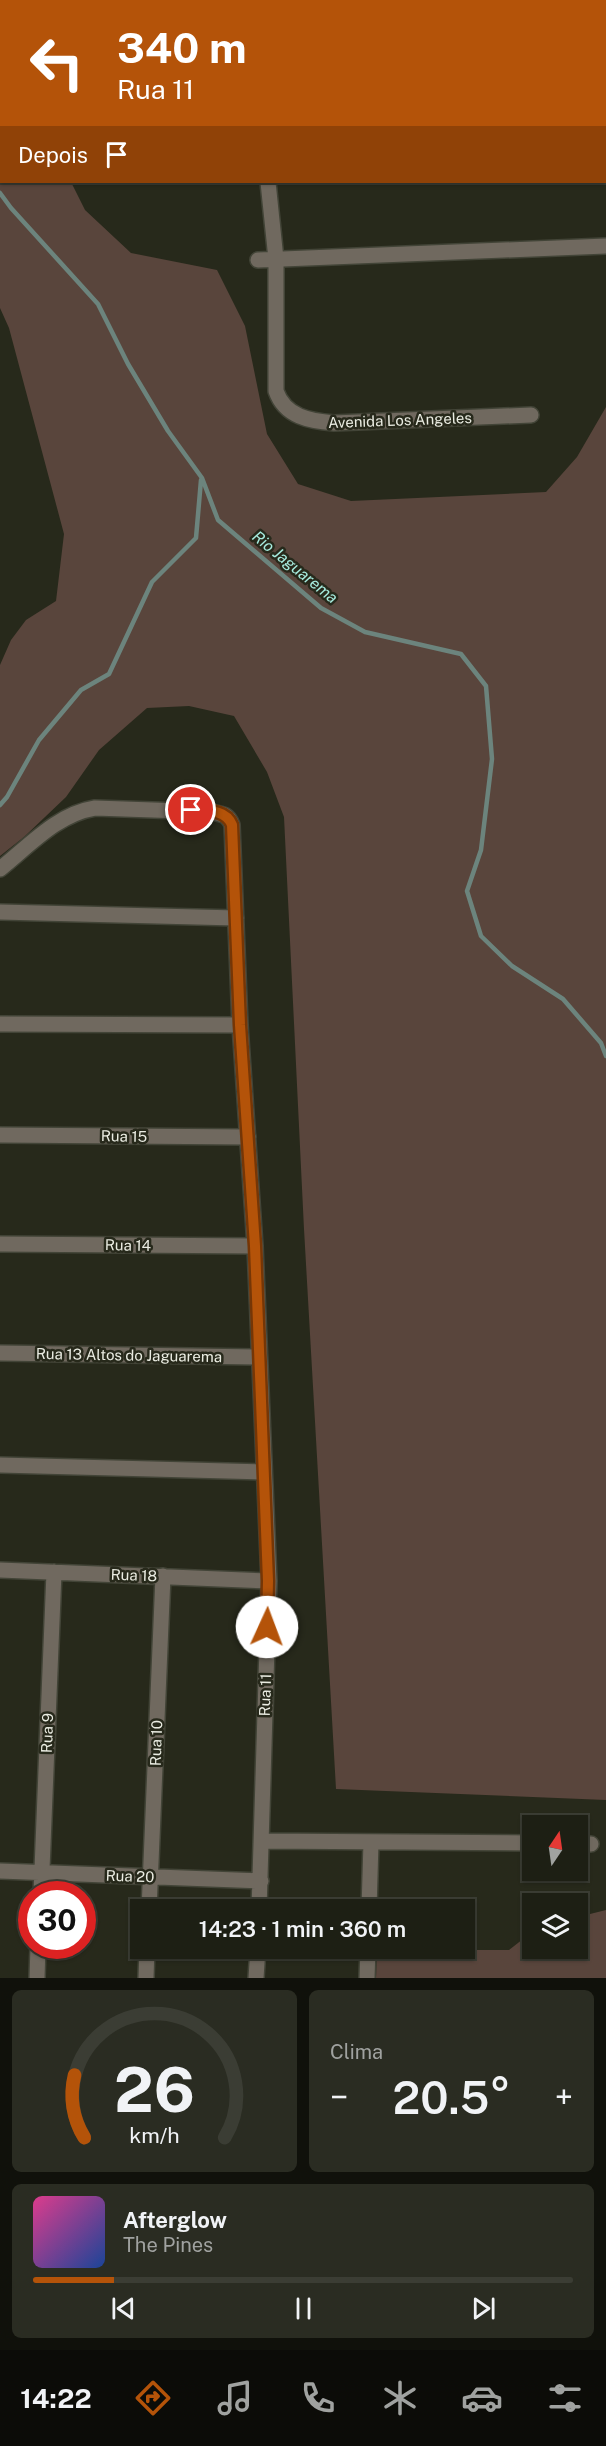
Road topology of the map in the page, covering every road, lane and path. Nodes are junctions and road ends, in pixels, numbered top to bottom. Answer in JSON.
{"nodes":[{"id":1,"x":268,"y":183,"type":"edge"},
{"id":2,"x":606,"y":246,"type":"edge"},
{"id":3,"x":276,"y":259,"type":"junction"},
{"id":4,"x":258,"y":260,"type":"dead end"},
{"id":5,"x":531,"y":415,"type":"dead end"},
{"id":6,"x":0,"y":869,"type":"edge"},
{"id":7,"x":0,"y":912,"type":"edge"},
{"id":8,"x":236,"y":918,"type":"junction"},
{"id":9,"x":0,"y":1024,"type":"edge"},
{"id":10,"x":240,"y":1025,"type":"junction"},
{"id":11,"x":0,"y":1135,"type":"edge"},
{"id":12,"x":248,"y":1137,"type":"junction"},
{"id":13,"x":0,"y":1244,"type":"edge"},
{"id":14,"x":255,"y":1246,"type":"junction"},
{"id":15,"x":0,"y":1353,"type":"edge"},
{"id":16,"x":259,"y":1358,"type":"junction"},
{"id":17,"x":0,"y":1465,"type":"edge"},
{"id":18,"x":263,"y":1472,"type":"junction"},
{"id":19,"x":0,"y":1570,"type":"edge"},
{"id":20,"x":54,"y":1572,"type":"junction"},
{"id":21,"x":163,"y":1576,"type":"junction"},
{"id":22,"x":268,"y":1581,"type":"junction"},
{"id":23,"x":262,"y":1841,"type":"junction"},
{"id":24,"x":371,"y":1842,"type":"junction"},
{"id":25,"x":522,"y":1844,"type":"edge"},
{"id":26,"x":0,"y":1871,"type":"edge"},
{"id":27,"x":42,"y":1872,"type":"junction"},
{"id":28,"x":150,"y":1877,"type":"junction"},
{"id":29,"x":41,"y":1881,"type":"edge"},
{"id":30,"x":261,"y":1881,"type":"junction"},
{"id":31,"x":149,"y":1899,"type":"edge"},
{"id":32,"x":260,"y":1899,"type":"edge"},
{"id":33,"x":369,"y":1899,"type":"edge"},
{"id":34,"x":38,"y":1959,"type":"edge"},
{"id":35,"x":147,"y":1959,"type":"edge"},
{"id":36,"x":257,"y":1959,"type":"edge"},
{"id":37,"x":368,"y":1959,"type":"edge"},
{"id":38,"x":37,"y":1978,"type":"edge"},
{"id":39,"x":146,"y":1978,"type":"edge"},
{"id":40,"x":256,"y":1978,"type":"edge"},
{"id":41,"x":368,"y":1978,"type":"edge"}],
"edges":[{"from":1,"to":3,"type":"street","name":"Avenida Los Angeles"},
{"from":2,"to":3,"type":"street"},
{"from":3,"to":4,"type":"street"},
{"from":3,"to":5,"type":"street","name":"Avenida Los Angeles"},
{"from":6,"to":8,"type":"street","name":"Rua 11"},
{"from":7,"to":8,"type":"street"},
{"from":8,"to":10,"type":"street","name":"Rua 11"},
{"from":9,"to":10,"type":"street"},
{"from":10,"to":12,"type":"street","name":"Rua 11"},
{"from":11,"to":12,"type":"street","name":"Rua 15"},
{"from":12,"to":14,"type":"street","name":"Rua 11"},
{"from":13,"to":14,"type":"street","name":"Rua 14"},
{"from":14,"to":16,"type":"street","name":"Rua 11"},
{"from":15,"to":16,"type":"street","name":"Rua 13 Altos do Jaguarema"},
{"from":16,"to":18,"type":"street","name":"Rua 11"},
{"from":17,"to":18,"type":"street"},
{"from":18,"to":22,"type":"street","name":"Rua 11"},
{"from":19,"to":20,"type":"street","name":"Rua 18"},
{"from":20,"to":21,"type":"street","name":"Rua 18"},
{"from":20,"to":27,"type":"street","name":"Rua 9"},
{"from":21,"to":22,"type":"street","name":"Rua 18"},
{"from":21,"to":28,"type":"street","name":"Rua 10"},
{"from":22,"to":23,"type":"street","name":"Rua 11"},
{"from":23,"to":24,"type":"street"},
{"from":23,"to":30,"type":"street","name":"Rua 11"},
{"from":24,"to":25,"type":"street"},
{"from":24,"to":33,"type":"street"},
{"from":26,"to":27,"type":"street","name":"Rua 20"},
{"from":27,"to":28,"type":"street","name":"Rua 20"},
{"from":27,"to":29,"type":"street","name":"Rua 9"},
{"from":28,"to":30,"type":"street","name":"Rua 20"},
{"from":28,"to":31,"type":"street","name":"Rua 10"},
{"from":30,"to":32,"type":"street","name":"Rua 11"},
{"from":34,"to":38,"type":"street"},
{"from":35,"to":39,"type":"street"},
{"from":36,"to":40,"type":"street"},
{"from":37,"to":41,"type":"street"}]}
